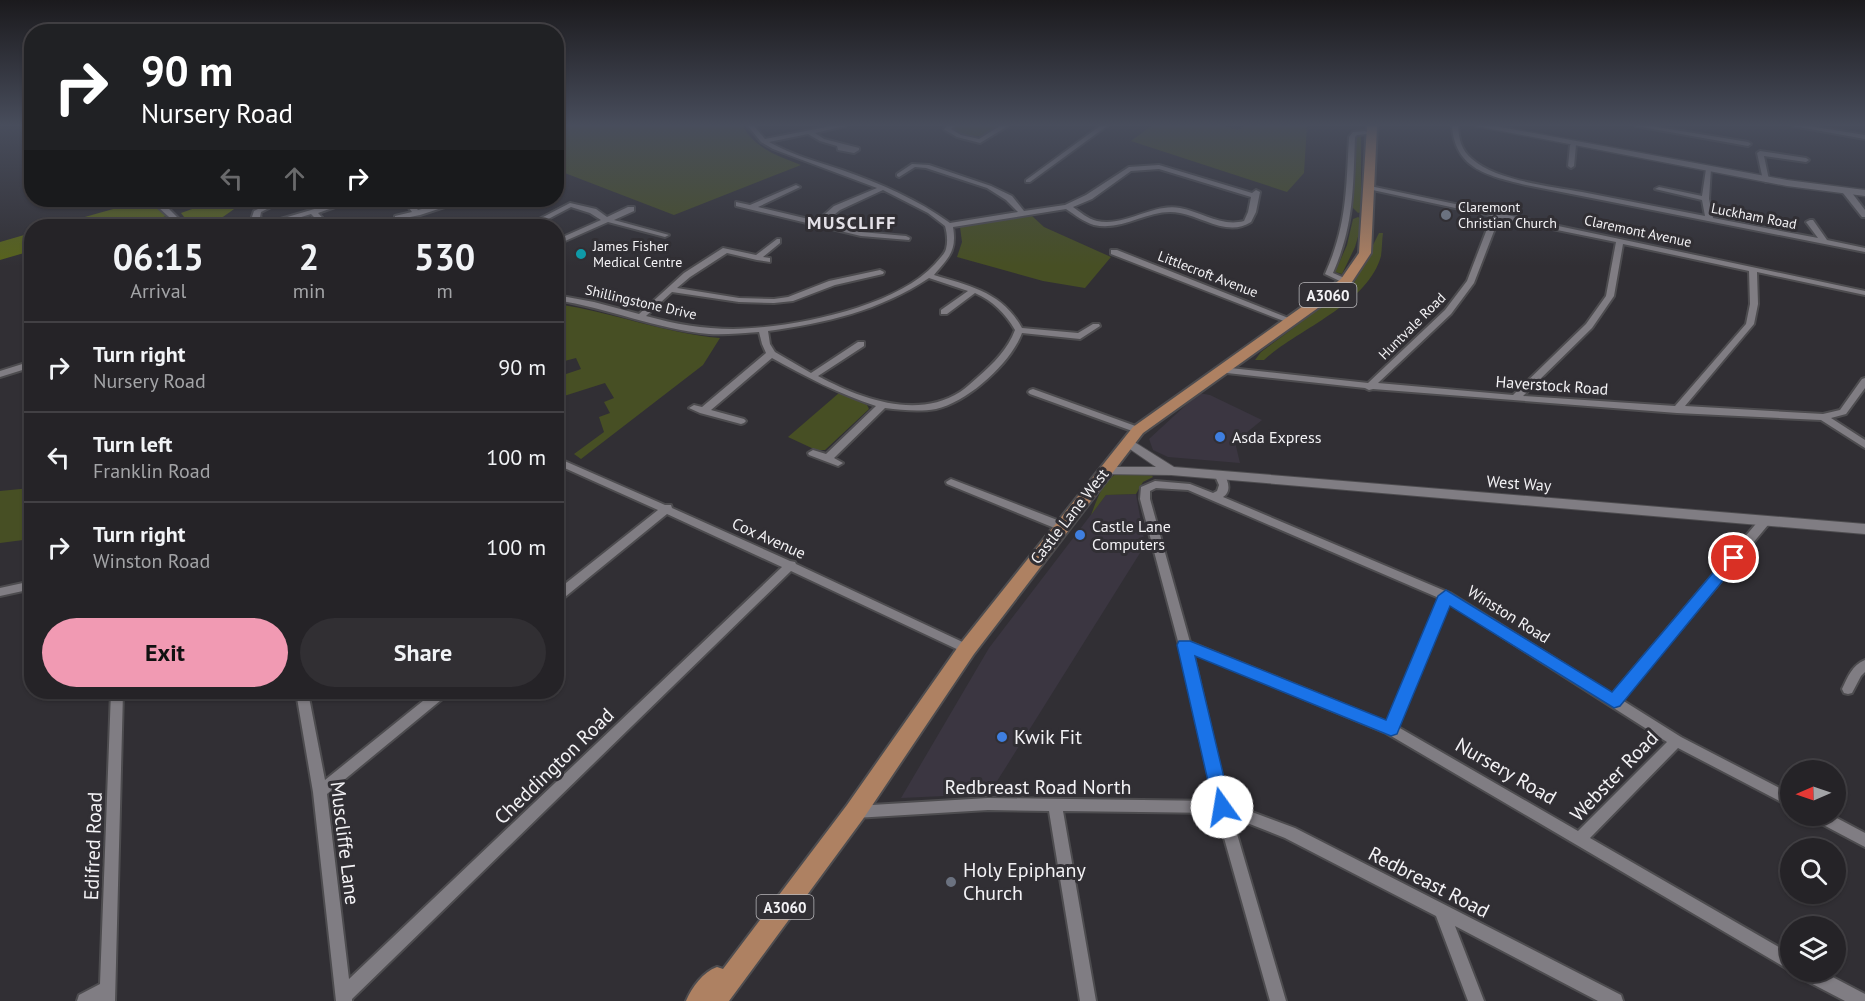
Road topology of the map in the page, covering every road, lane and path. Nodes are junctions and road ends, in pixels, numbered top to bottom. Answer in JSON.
{"nodes":[{"id":1,"x":840,"y":173,"type":"edge"},
{"id":2,"x":902,"y":173,"type":"edge"},
{"id":3,"x":945,"y":173,"type":"edge"},
{"id":4,"x":1039,"y":173,"type":"edge"},
{"id":5,"x":1124,"y":173,"type":"edge"},
{"id":6,"x":1177,"y":173,"type":"edge"},
{"id":7,"x":1351,"y":173,"type":"edge"},
{"id":8,"x":1369,"y":173,"type":"edge"},
{"id":9,"x":1489,"y":173,"type":"edge"},
{"id":10,"x":1709,"y":173,"type":"edge"},
{"id":11,"x":1728,"y":173,"type":"edge"},
{"id":12,"x":1764,"y":173,"type":"edge"},
{"id":13,"x":899,"y":175,"type":"dead end"},
{"id":14,"x":1766,"y":180,"type":"junction"},
{"id":15,"x":1028,"y":181,"type":"dead end"},
{"id":16,"x":796,"y":187,"type":"dead end"},
{"id":17,"x":1370,"y":188,"type":"junction"},
{"id":18,"x":880,"y":189,"type":"junction"},
{"id":19,"x":1659,"y":189,"type":"dead end"},
{"id":20,"x":1846,"y":191,"type":"junction"},
{"id":21,"x":1865,"y":193,"type":"edge"},
{"id":22,"x":1705,"y":199,"type":"junction"},
{"id":23,"x":564,"y":203,"type":"edge"},
{"id":24,"x":570,"y":204,"type":"junction"},
{"id":25,"x":739,"y":204,"type":"dead end"},
{"id":26,"x":163,"y":207,"type":"edge"},
{"id":27,"x":268,"y":207,"type":"edge"},
{"id":28,"x":329,"y":207,"type":"edge"},
{"id":29,"x":412,"y":207,"type":"edge"},
{"id":30,"x":434,"y":207,"type":"edge"},
{"id":31,"x":751,"y":207,"type":"junction"},
{"id":32,"x":1067,"y":207,"type":"junction"},
{"id":33,"x":631,"y":209,"type":"dead end"},
{"id":34,"x":313,"y":212,"type":"junction"},
{"id":35,"x":417,"y":213,"type":"junction"},
{"id":36,"x":1022,"y":213,"type":"junction"},
{"id":37,"x":1349,"y":214,"type":"junction"},
{"id":38,"x":1497,"y":214,"type":"junction"},
{"id":39,"x":1865,"y":215,"type":"edge"},
{"id":40,"x":1368,"y":217,"type":"junction"},
{"id":41,"x":398,"y":218,"type":"dead end"},
{"id":42,"x":176,"y":219,"type":"edge"},
{"id":43,"x":258,"y":219,"type":"edge"},
{"id":44,"x":290,"y":219,"type":"edge"},
{"id":45,"x":320,"y":219,"type":"edge"},
{"id":46,"x":543,"y":219,"type":"edge"},
{"id":47,"x":607,"y":220,"type":"junction"},
{"id":48,"x":1710,"y":220,"type":"junction"},
{"id":49,"x":1810,"y":222,"type":"dead end"},
{"id":50,"x":819,"y":223,"type":"junction"},
{"id":51,"x":899,"y":225,"type":"dead end"},
{"id":52,"x":949,"y":225,"type":"junction"},
{"id":53,"x":665,"y":235,"type":"dead end"},
{"id":54,"x":892,"y":237,"type":"junction"},
{"id":55,"x":906,"y":238,"type":"dead end"},
{"id":56,"x":564,"y":239,"type":"edge"},
{"id":57,"x":777,"y":241,"type":"dead end"},
{"id":58,"x":1620,"y":241,"type":"junction"},
{"id":59,"x":1824,"y":241,"type":"junction"},
{"id":60,"x":1865,"y":250,"type":"edge"},
{"id":61,"x":1114,"y":252,"type":"dead end"},
{"id":62,"x":756,"y":258,"type":"junction"},
{"id":63,"x":767,"y":260,"type":"dead end"},
{"id":64,"x":1753,"y":270,"type":"junction"},
{"id":65,"x":880,"y":272,"type":"dead end"},
{"id":66,"x":834,"y":273,"type":"dead end"},
{"id":67,"x":930,"y":276,"type":"junction"},
{"id":68,"x":1346,"y":282,"type":"junction"},
{"id":69,"x":832,"y":283,"type":"junction"},
{"id":70,"x":673,"y":290,"type":"junction"},
{"id":71,"x":974,"y":290,"type":"junction"},
{"id":72,"x":1865,"y":293,"type":"edge"},
{"id":73,"x":564,"y":299,"type":"edge"},
{"id":74,"x":944,"y":312,"type":"dead end"},
{"id":75,"x":639,"y":318,"type":"junction"},
{"id":76,"x":1292,"y":321,"type":"junction"},
{"id":77,"x":1096,"y":326,"type":"dead end"},
{"id":78,"x":764,"y":330,"type":"junction"},
{"id":79,"x":1019,"y":330,"type":"junction"},
{"id":80,"x":861,"y":344,"type":"dead end"},
{"id":81,"x":771,"y":354,"type":"junction"},
{"id":82,"x":24,"y":366,"type":"edge"},
{"id":83,"x":1221,"y":370,"type":"junction"},
{"id":84,"x":0,"y":374,"type":"edge"},
{"id":85,"x":812,"y":376,"type":"junction"},
{"id":86,"x":1865,"y":381,"type":"edge"},
{"id":87,"x":1369,"y":387,"type":"junction"},
{"id":88,"x":1033,"y":392,"type":"dead end"},
{"id":89,"x":1515,"y":398,"type":"junction"},
{"id":90,"x":881,"y":406,"type":"junction"},
{"id":91,"x":1677,"y":410,"type":"junction"},
{"id":92,"x":1823,"y":417,"type":"junction"},
{"id":93,"x":741,"y":421,"type":"dead end"},
{"id":94,"x":1133,"y":436,"type":"junction"},
{"id":95,"x":1865,"y":445,"type":"edge"},
{"id":96,"x":813,"y":453,"type":"dead end"},
{"id":97,"x":827,"y":459,"type":"junction"},
{"id":98,"x":838,"y":463,"type":"dead end"},
{"id":99,"x":564,"y":465,"type":"edge"},
{"id":100,"x":1104,"y":471,"type":"junction"},
{"id":101,"x":1171,"y":471,"type":"junction"},
{"id":102,"x":1220,"y":476,"type":"junction"},
{"id":103,"x":951,"y":482,"type":"dead end"},
{"id":104,"x":1216,"y":496,"type":"junction"},
{"id":105,"x":667,"y":508,"type":"junction"},
{"id":106,"x":1764,"y":522,"type":"junction"},
{"id":107,"x":1061,"y":526,"type":"junction"},
{"id":108,"x":1865,"y":529,"type":"edge"},
{"id":109,"x":791,"y":566,"type":"junction"},
{"id":110,"x":24,"y":587,"type":"edge"},
{"id":111,"x":0,"y":592,"type":"edge"},
{"id":112,"x":564,"y":592,"type":"edge"},
{"id":113,"x":1446,"y":596,"type":"junction"},
{"id":114,"x":1185,"y":645,"type":"junction"},
{"id":115,"x":968,"y":649,"type":"junction"},
{"id":116,"x":1865,"y":664,"type":"edge"},
{"id":117,"x":1848,"y":689,"type":"dead end"},
{"id":118,"x":117,"y":699,"type":"edge"},
{"id":119,"x":303,"y":699,"type":"edge"},
{"id":120,"x":433,"y":699,"type":"edge"},
{"id":121,"x":1614,"y":701,"type":"junction"},
{"id":122,"x":1391,"y":729,"type":"junction"},
{"id":123,"x":1676,"y":741,"type":"junction"},
{"id":124,"x":320,"y":792,"type":"junction"},
{"id":125,"x":1780,"y":795,"type":"edge"},
{"id":126,"x":1055,"y":806,"type":"junction"},
{"id":127,"x":1222,"y":807,"type":"junction"},
{"id":128,"x":855,"y":812,"type":"junction"},
{"id":129,"x":1838,"y":826,"type":"edge"},
{"id":130,"x":1581,"y":839,"type":"junction"},
{"id":131,"x":1865,"y":840,"type":"edge"},
{"id":132,"x":1442,"y":913,"type":"junction"},
{"id":133,"x":1780,"y":957,"type":"edge"},
{"id":134,"x":1826,"y":982,"type":"edge"},
{"id":135,"x":108,"y":994,"type":"edge"},
{"id":136,"x":344,"y":998,"type":"edge"},
{"id":137,"x":85,"y":1001,"type":"edge"},
{"id":138,"x":699,"y":1001,"type":"edge"},
{"id":139,"x":714,"y":1001,"type":"edge"},
{"id":140,"x":1088,"y":1001,"type":"edge"},
{"id":141,"x":1278,"y":1001,"type":"edge"},
{"id":142,"x":1476,"y":1001,"type":"edge"},
{"id":143,"x":1615,"y":1001,"type":"edge"},
{"id":144,"x":1861,"y":1001,"type":"edge"}],
"edges":[{"from":1,"to":18,"type":"street"},
{"from":2,"to":13,"type":"street"},
{"from":3,"to":36,"type":"street"},
{"from":4,"to":15,"type":"street"},
{"from":5,"to":32,"type":"street"},
{"from":6,"to":32,"type":"street"},
{"from":7,"to":37,"type":"street","name":"Castle Lane West"},
{"from":8,"to":17,"type":"main road","name":"Castle Lane West","number":"A3060"},
{"from":9,"to":48,"type":"street","name":"Luckham Road"},
{"from":10,"to":22,"type":"street"},
{"from":11,"to":14,"type":"main road"},
{"from":12,"to":14,"type":"street"},
{"from":14,"to":20,"type":"main road"},
{"from":16,"to":31,"type":"street"},
{"from":17,"to":38,"type":"street","name":"Claremont Avenue"},
{"from":17,"to":40,"type":"main road","name":"Castle Lane West","number":"A3060"},
{"from":18,"to":50,"type":"street"},
{"from":18,"to":52,"type":"street"},
{"from":19,"to":22,"type":"street"},
{"from":20,"to":21,"type":"main road"},
{"from":20,"to":39,"type":"street"},
{"from":22,"to":48,"type":"street"},
{"from":23,"to":24,"type":"street"},
{"from":24,"to":46,"type":"street"},
{"from":24,"to":47,"type":"street"},
{"from":25,"to":31,"type":"street"},
{"from":26,"to":42,"type":"street"},
{"from":27,"to":43,"type":"street"},
{"from":28,"to":34,"type":"street"},
{"from":29,"to":35,"type":"street"},
{"from":30,"to":35,"type":"street"},
{"from":31,"to":50,"type":"street"},
{"from":32,"to":36,"type":"street"},
{"from":33,"to":47,"type":"street"},
{"from":34,"to":44,"type":"street"},
{"from":34,"to":45,"type":"street"},
{"from":35,"to":41,"type":"street"},
{"from":36,"to":52,"type":"street"},
{"from":37,"to":40,"type":"street"},
{"from":37,"to":68,"type":"street","name":"Castle Lane West"},
{"from":38,"to":58,"type":"street","name":"Claremont Avenue"},
{"from":38,"to":87,"type":"street","name":"Huntvale Road"},
{"from":40,"to":68,"type":"main road","name":"Castle Lane West","number":"A3060"},
{"from":47,"to":53,"type":"street"},
{"from":47,"to":56,"type":"street"},
{"from":48,"to":59,"type":"street","name":"Luckham Road"},
{"from":49,"to":59,"type":"street"},
{"from":50,"to":54,"type":"street"},
{"from":51,"to":54,"type":"street"},
{"from":52,"to":67,"type":"street","name":"Shillingstone Drive"},
{"from":54,"to":55,"type":"street"},
{"from":57,"to":62,"type":"street"},
{"from":58,"to":64,"type":"street","name":"Claremont Avenue"},
{"from":58,"to":89,"type":"street"},
{"from":59,"to":60,"type":"street","name":"Luckham Road"},
{"from":61,"to":76,"type":"street","name":"Littlecroft Avenue"},
{"from":62,"to":63,"type":"street"},
{"from":62,"to":70,"type":"street"},
{"from":64,"to":72,"type":"street","name":"Claremont Avenue"},
{"from":64,"to":91,"type":"street"},
{"from":65,"to":69,"type":"street"},
{"from":66,"to":69,"type":"street"},
{"from":67,"to":71,"type":"street"},
{"from":67,"to":78,"type":"street","name":"Shillingstone Drive"},
{"from":68,"to":76,"type":"main road","name":"Castle Lane West","number":"A3060"},
{"from":69,"to":70,"type":"street"},
{"from":70,"to":75,"type":"street"},
{"from":71,"to":74,"type":"street"},
{"from":71,"to":79,"type":"street"},
{"from":73,"to":75,"type":"street","name":"Shillingstone Drive"},
{"from":75,"to":78,"type":"street","name":"Shillingstone Drive"},
{"from":76,"to":83,"type":"main road","name":"Castle Lane West","number":"A3060"},
{"from":77,"to":79,"type":"street"},
{"from":78,"to":81,"type":"street"},
{"from":79,"to":90,"type":"street"},
{"from":80,"to":85,"type":"street"},
{"from":81,"to":85,"type":"street"},
{"from":81,"to":93,"type":"street"},
{"from":82,"to":84,"type":"street"},
{"from":83,"to":87,"type":"street","name":"Haverstock Road"},
{"from":83,"to":94,"type":"main road","name":"Castle Lane West","number":"A3060"},
{"from":85,"to":90,"type":"street"},
{"from":86,"to":92,"type":"street","name":"Haverstock Road"},
{"from":87,"to":89,"type":"street","name":"Haverstock Road"},
{"from":88,"to":94,"type":"street"},
{"from":89,"to":91,"type":"street","name":"Haverstock Road"},
{"from":90,"to":97,"type":"street"},
{"from":91,"to":92,"type":"street","name":"Haverstock Road"},
{"from":92,"to":95,"type":"street"},
{"from":94,"to":100,"type":"main road","name":"Castle Lane West","number":"A3060"},
{"from":94,"to":101,"type":"street","name":"West Way"},
{"from":96,"to":97,"type":"street"},
{"from":97,"to":98,"type":"street"},
{"from":99,"to":105,"type":"street","name":"Cox Avenue"},
{"from":100,"to":101,"type":"street","name":"West Way"},
{"from":100,"to":107,"type":"main road","name":"Castle Lane West","number":"A3060"},
{"from":101,"to":102,"type":"street","name":"West Way"},
{"from":102,"to":104,"type":"street"},
{"from":102,"to":106,"type":"street","name":"West Way"},
{"from":103,"to":107,"type":"street"},
{"from":104,"to":113,"type":"street","name":"Winston Road"},
{"from":104,"to":114,"type":"street","name":"Winston Road"},
{"from":105,"to":109,"type":"street","name":"Cox Avenue"},
{"from":105,"to":112,"type":"street"},
{"from":106,"to":108,"type":"street","name":"West Way"},
{"from":106,"to":121,"type":"street"},
{"from":107,"to":115,"type":"main road","name":"Castle Lane West","number":"A3060"},
{"from":109,"to":115,"type":"street","name":"Cox Avenue"},
{"from":109,"to":136,"type":"street","name":"Cheddington Road"},
{"from":110,"to":111,"type":"street"},
{"from":113,"to":121,"type":"street","name":"Winston Road"},
{"from":113,"to":122,"type":"street"},
{"from":114,"to":122,"type":"street","name":"Nursery Road"},
{"from":114,"to":127,"type":"street"},
{"from":115,"to":128,"type":"main road","name":"Castle Lane West","number":"A3060"},
{"from":116,"to":117,"type":"street"},
{"from":118,"to":135,"type":"street","name":"Edifred Road"},
{"from":119,"to":124,"type":"street","name":"Muscliffe Lane"},
{"from":120,"to":124,"type":"street"},
{"from":121,"to":123,"type":"street","name":"Winston Road"},
{"from":122,"to":130,"type":"street","name":"Nursery Road"},
{"from":123,"to":125,"type":"street","name":"Winston Road"},
{"from":123,"to":130,"type":"street","name":"Webster Road"},
{"from":124,"to":136,"type":"street","name":"Muscliffe Lane"},
{"from":126,"to":127,"type":"street","name":"Redbreast Road North"},
{"from":126,"to":128,"type":"street","name":"Redbreast Road North"},
{"from":126,"to":140,"type":"street"},
{"from":127,"to":132,"type":"street","name":"Redbreast Road"},
{"from":127,"to":141,"type":"street"},
{"from":128,"to":138,"type":"main road","name":"Castle Lane West","number":"A3060"},
{"from":128,"to":139,"type":"main road","name":"Castle Lane West","number":"A3060"},
{"from":129,"to":131,"type":"street"},
{"from":130,"to":133,"type":"street","name":"Nursery Road"},
{"from":132,"to":142,"type":"street"},
{"from":132,"to":143,"type":"street","name":"Redbreast Road"},
{"from":134,"to":144,"type":"street"},
{"from":135,"to":137,"type":"street"}]}
